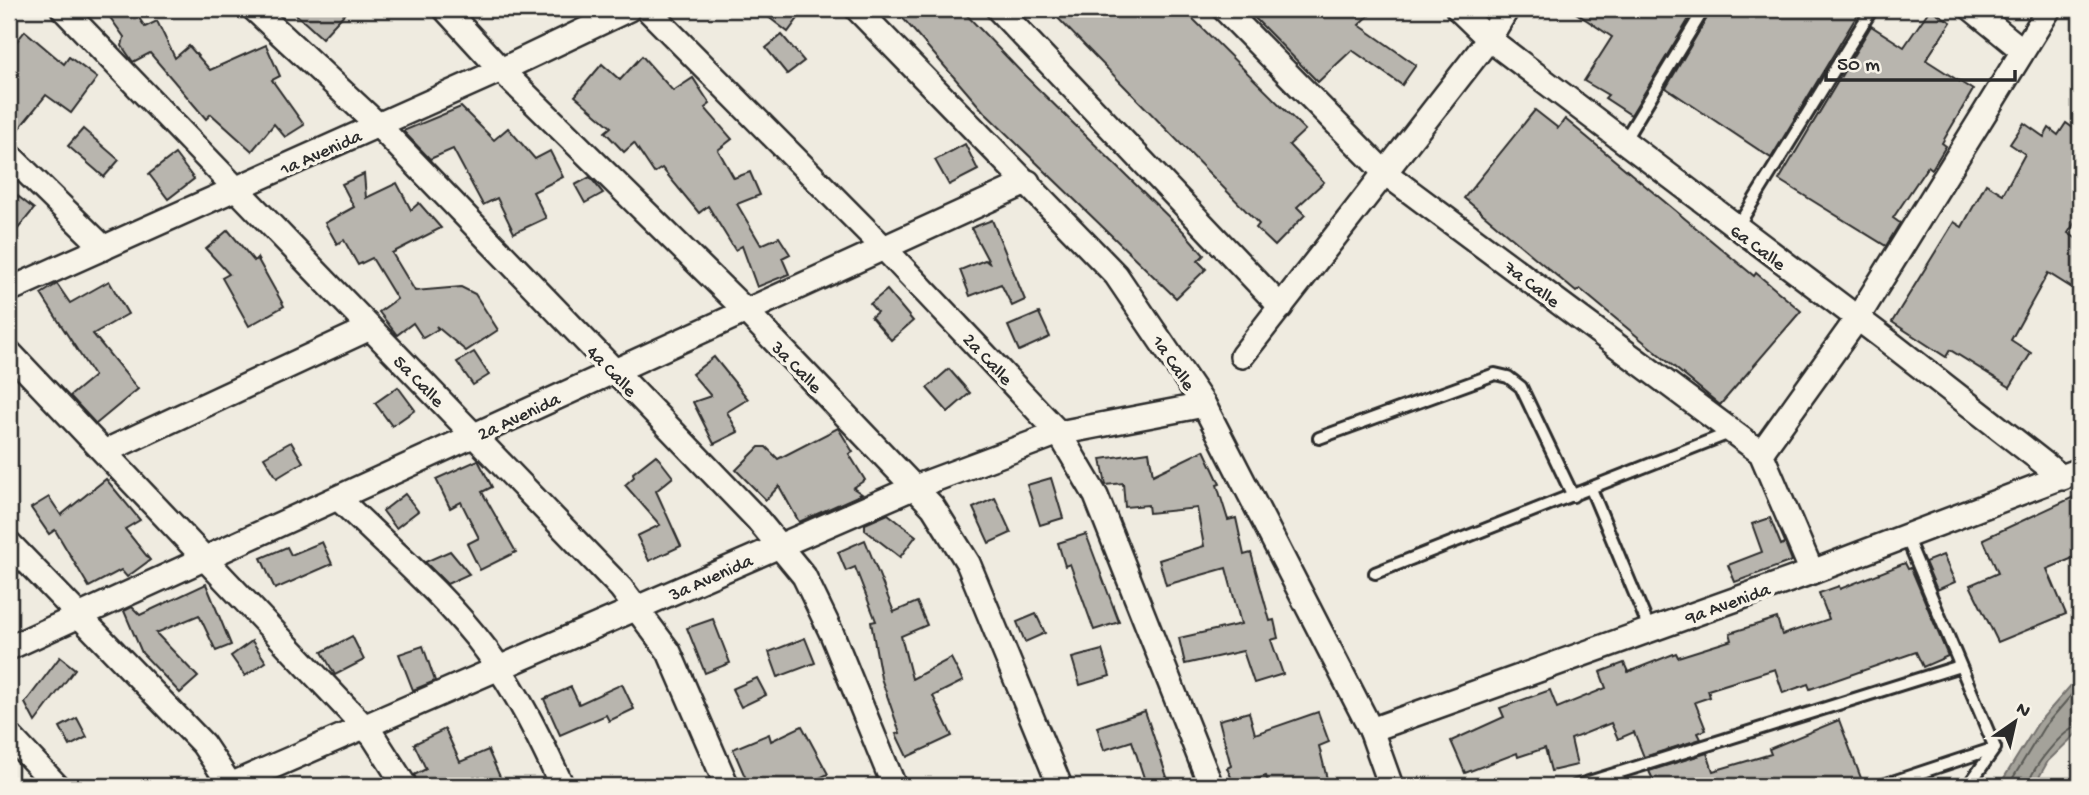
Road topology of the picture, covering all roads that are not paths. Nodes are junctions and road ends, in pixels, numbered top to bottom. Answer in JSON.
{"nodes":[{"id":1,"x":63,"y":9,"type":"edge"},
{"id":2,"x":254,"y":9,"type":"edge"},
{"id":3,"x":445,"y":9,"type":"edge"},
{"id":4,"x":629,"y":9,"type":"edge"},
{"id":5,"x":647,"y":9,"type":"edge"},
{"id":6,"x":858,"y":9,"type":"edge"},
{"id":7,"x":998,"y":9,"type":"edge"},
{"id":8,"x":1224,"y":9,"type":"edge"},
{"id":9,"x":1458,"y":9,"type":"edge"},
{"id":10,"x":1507,"y":9,"type":"edge"},
{"id":11,"x":1704,"y":9,"type":"edge"},
{"id":12,"x":1872,"y":9,"type":"edge"},
{"id":13,"x":1972,"y":9,"type":"edge"},
{"id":14,"x":2049,"y":9,"type":"edge"},
{"id":15,"x":1489,"y":39,"type":"junction"},
{"id":16,"x":2022,"y":50,"type":"junction"},
{"id":17,"x":501,"y":70,"type":"junction"},
{"id":18,"x":379,"y":125,"type":"junction"},
{"id":19,"x":1623,"y":142,"type":"junction"},
{"id":20,"x":9,"y":155,"type":"edge"},
{"id":21,"x":1385,"y":173,"type":"junction"},
{"id":22,"x":1028,"y":182,"type":"junction"},
{"id":23,"x":236,"y":188,"type":"junction"},
{"id":24,"x":1736,"y":229,"type":"junction"},
{"id":25,"x":104,"y":248,"type":"junction"},
{"id":26,"x":884,"y":248,"type":"junction"},
{"id":27,"x":9,"y":290,"type":"edge"},
{"id":28,"x":1281,"y":307,"type":"junction"},
{"id":29,"x":746,"y":311,"type":"junction"},
{"id":30,"x":1857,"y":319,"type":"junction"},
{"id":31,"x":370,"y":328,"type":"junction"},
{"id":32,"x":9,"y":352,"type":"edge"},
{"id":33,"x":1242,"y":356,"type":"dead end"},
{"id":34,"x":615,"y":371,"type":"junction"},
{"id":35,"x":1204,"y":405,"type":"junction"},
{"id":36,"x":1732,"y":432,"type":"junction"},
{"id":37,"x":1059,"y":433,"type":"junction"},
{"id":38,"x":473,"y":436,"type":"junction"},
{"id":39,"x":1319,"y":438,"type":"dead end"},
{"id":40,"x":106,"y":451,"type":"junction"},
{"id":41,"x":1761,"y":453,"type":"junction"},
{"id":42,"x":2071,"y":474,"type":"edge"},
{"id":43,"x":915,"y":487,"type":"junction"},
{"id":44,"x":1591,"y":489,"type":"junction"},
{"id":45,"x":1573,"y":496,"type":"junction"},
{"id":46,"x":338,"y":498,"type":"junction"},
{"id":47,"x":1905,"y":535,"type":"junction"},
{"id":48,"x":9,"y":543,"type":"edge"},
{"id":49,"x":779,"y":546,"type":"junction"},
{"id":50,"x":205,"y":558,"type":"junction"},
{"id":51,"x":1812,"y":572,"type":"junction"},
{"id":52,"x":1375,"y":573,"type":"dead end"},
{"id":53,"x":637,"y":608,"type":"junction"},
{"id":54,"x":79,"y":616,"type":"junction"},
{"id":55,"x":1650,"y":630,"type":"junction"},
{"id":56,"x":9,"y":648,"type":"edge"},
{"id":57,"x":1960,"y":666,"type":"junction"},
{"id":58,"x":498,"y":668,"type":"junction"},
{"id":59,"x":364,"y":727,"type":"junction"},
{"id":60,"x":1371,"y":730,"type":"junction"},
{"id":61,"x":9,"y":735,"type":"edge"},
{"id":62,"x":1995,"y":748,"type":"junction"},
{"id":63,"x":891,"y":785,"type":"edge"},
{"id":64,"x":57,"y":786,"type":"edge"},
{"id":65,"x":230,"y":786,"type":"edge"},
{"id":66,"x":405,"y":786,"type":"edge"},
{"id":67,"x":562,"y":786,"type":"edge"},
{"id":68,"x":727,"y":786,"type":"edge"},
{"id":69,"x":1059,"y":786,"type":"edge"},
{"id":70,"x":1210,"y":786,"type":"edge"},
{"id":71,"x":1391,"y":786,"type":"edge"},
{"id":72,"x":1576,"y":786,"type":"edge"},
{"id":73,"x":1880,"y":786,"type":"edge"},
{"id":74,"x":1968,"y":786,"type":"edge"}],
"edges":[{"from":1,"to":23,"type":"street","name":"5a Calle"},
{"from":2,"to":18,"type":"street","name":"4a Calle"},
{"from":3,"to":17,"type":"street","name":"3a Calle"},
{"from":4,"to":17,"type":"street","name":"1a Avenida"},
{"from":5,"to":26,"type":"street","name":"2a Calle"},
{"from":6,"to":22,"type":"street","name":"1a Calle"},
{"from":7,"to":28,"type":"street"},
{"from":8,"to":21,"type":"street","name":"7a Calle"},
{"from":9,"to":15,"type":"street","name":"6a Calle"},
{"from":10,"to":15,"type":"street"},
{"from":11,"to":19,"type":"lane"},
{"from":12,"to":24,"type":"lane"},
{"from":13,"to":16,"type":"street"},
{"from":14,"to":16,"type":"street"},
{"from":15,"to":19,"type":"street","name":"6a Calle"},
{"from":15,"to":21,"type":"street"},
{"from":16,"to":30,"type":"street"},
{"from":17,"to":18,"type":"street","name":"1a Avenida"},
{"from":17,"to":29,"type":"street","name":"3a Calle"},
{"from":18,"to":23,"type":"street","name":"1a Avenida"},
{"from":18,"to":34,"type":"street","name":"4a Calle"},
{"from":19,"to":24,"type":"street","name":"6a Calle"},
{"from":20,"to":25,"type":"street"},
{"from":21,"to":28,"type":"street"},
{"from":21,"to":36,"type":"street","name":"7a Calle"},
{"from":22,"to":26,"type":"street","name":"2a Avenida"},
{"from":22,"to":35,"type":"street","name":"1a Calle"},
{"from":23,"to":25,"type":"street","name":"1a Avenida"},
{"from":23,"to":31,"type":"street","name":"5a Calle"},
{"from":24,"to":30,"type":"street","name":"6a Calle"},
{"from":25,"to":27,"type":"street","name":"1a Avenida"},
{"from":26,"to":29,"type":"street","name":"2a Avenida"},
{"from":26,"to":37,"type":"street","name":"2a Calle"},
{"from":28,"to":33,"type":"street"},
{"from":29,"to":34,"type":"street","name":"2a Avenida"},
{"from":29,"to":43,"type":"street","name":"3a Calle"},
{"from":30,"to":41,"type":"street"},
{"from":30,"to":42,"type":"street","name":"6a Calle"},
{"from":31,"to":38,"type":"street","name":"5a Calle"},
{"from":31,"to":40,"type":"street"},
{"from":32,"to":40,"type":"street"},
{"from":34,"to":38,"type":"street","name":"2a Avenida"},
{"from":34,"to":49,"type":"street","name":"4a Calle"},
{"from":35,"to":37,"type":"street","name":"3a Avenida"},
{"from":35,"to":60,"type":"street","name":"1a Calle"},
{"from":36,"to":41,"type":"street","name":"7a Calle"},
{"from":36,"to":44,"type":"lane"},
{"from":37,"to":43,"type":"street","name":"3a Avenida"},
{"from":37,"to":70,"type":"street","name":"2a Calle"},
{"from":38,"to":46,"type":"street","name":"2a Avenida"},
{"from":38,"to":53,"type":"street","name":"5a Calle"},
{"from":39,"to":45,"type":"lane"},
{"from":40,"to":50,"type":"street"},
{"from":41,"to":51,"type":"street"},
{"from":42,"to":47,"type":"street","name":"9a Avenida"},
{"from":43,"to":49,"type":"street","name":"3a Avenida"},
{"from":43,"to":69,"type":"street","name":"3a Calle"},
{"from":44,"to":45,"type":"lane"},
{"from":44,"to":55,"type":"lane"},
{"from":45,"to":52,"type":"lane"},
{"from":46,"to":50,"type":"street","name":"2a Avenida"},
{"from":46,"to":58,"type":"street"},
{"from":47,"to":51,"type":"street","name":"9a Avenida"},
{"from":47,"to":57,"type":"lane"},
{"from":48,"to":54,"type":"street"},
{"from":49,"to":53,"type":"street","name":"3a Avenida"},
{"from":49,"to":63,"type":"street","name":"4a Calle"},
{"from":50,"to":54,"type":"street","name":"2a Avenida"},
{"from":50,"to":59,"type":"street"},
{"from":51,"to":55,"type":"street","name":"9a Avenida"},
{"from":53,"to":58,"type":"street","name":"3a Avenida"},
{"from":53,"to":68,"type":"street","name":"5a Calle"},
{"from":54,"to":56,"type":"street","name":"2a Avenida"},
{"from":54,"to":65,"type":"street"},
{"from":55,"to":60,"type":"street","name":"9a Avenida"},
{"from":57,"to":62,"type":"lane"},
{"from":57,"to":72,"type":"lane"},
{"from":58,"to":59,"type":"street","name":"3a Avenida"},
{"from":58,"to":67,"type":"street"},
{"from":59,"to":65,"type":"street","name":"3a Avenida"},
{"from":59,"to":66,"type":"street"},
{"from":60,"to":71,"type":"street","name":"1a Calle"},
{"from":61,"to":64,"type":"street"},
{"from":62,"to":73,"type":"lane"},
{"from":62,"to":74,"type":"lane"}]}
